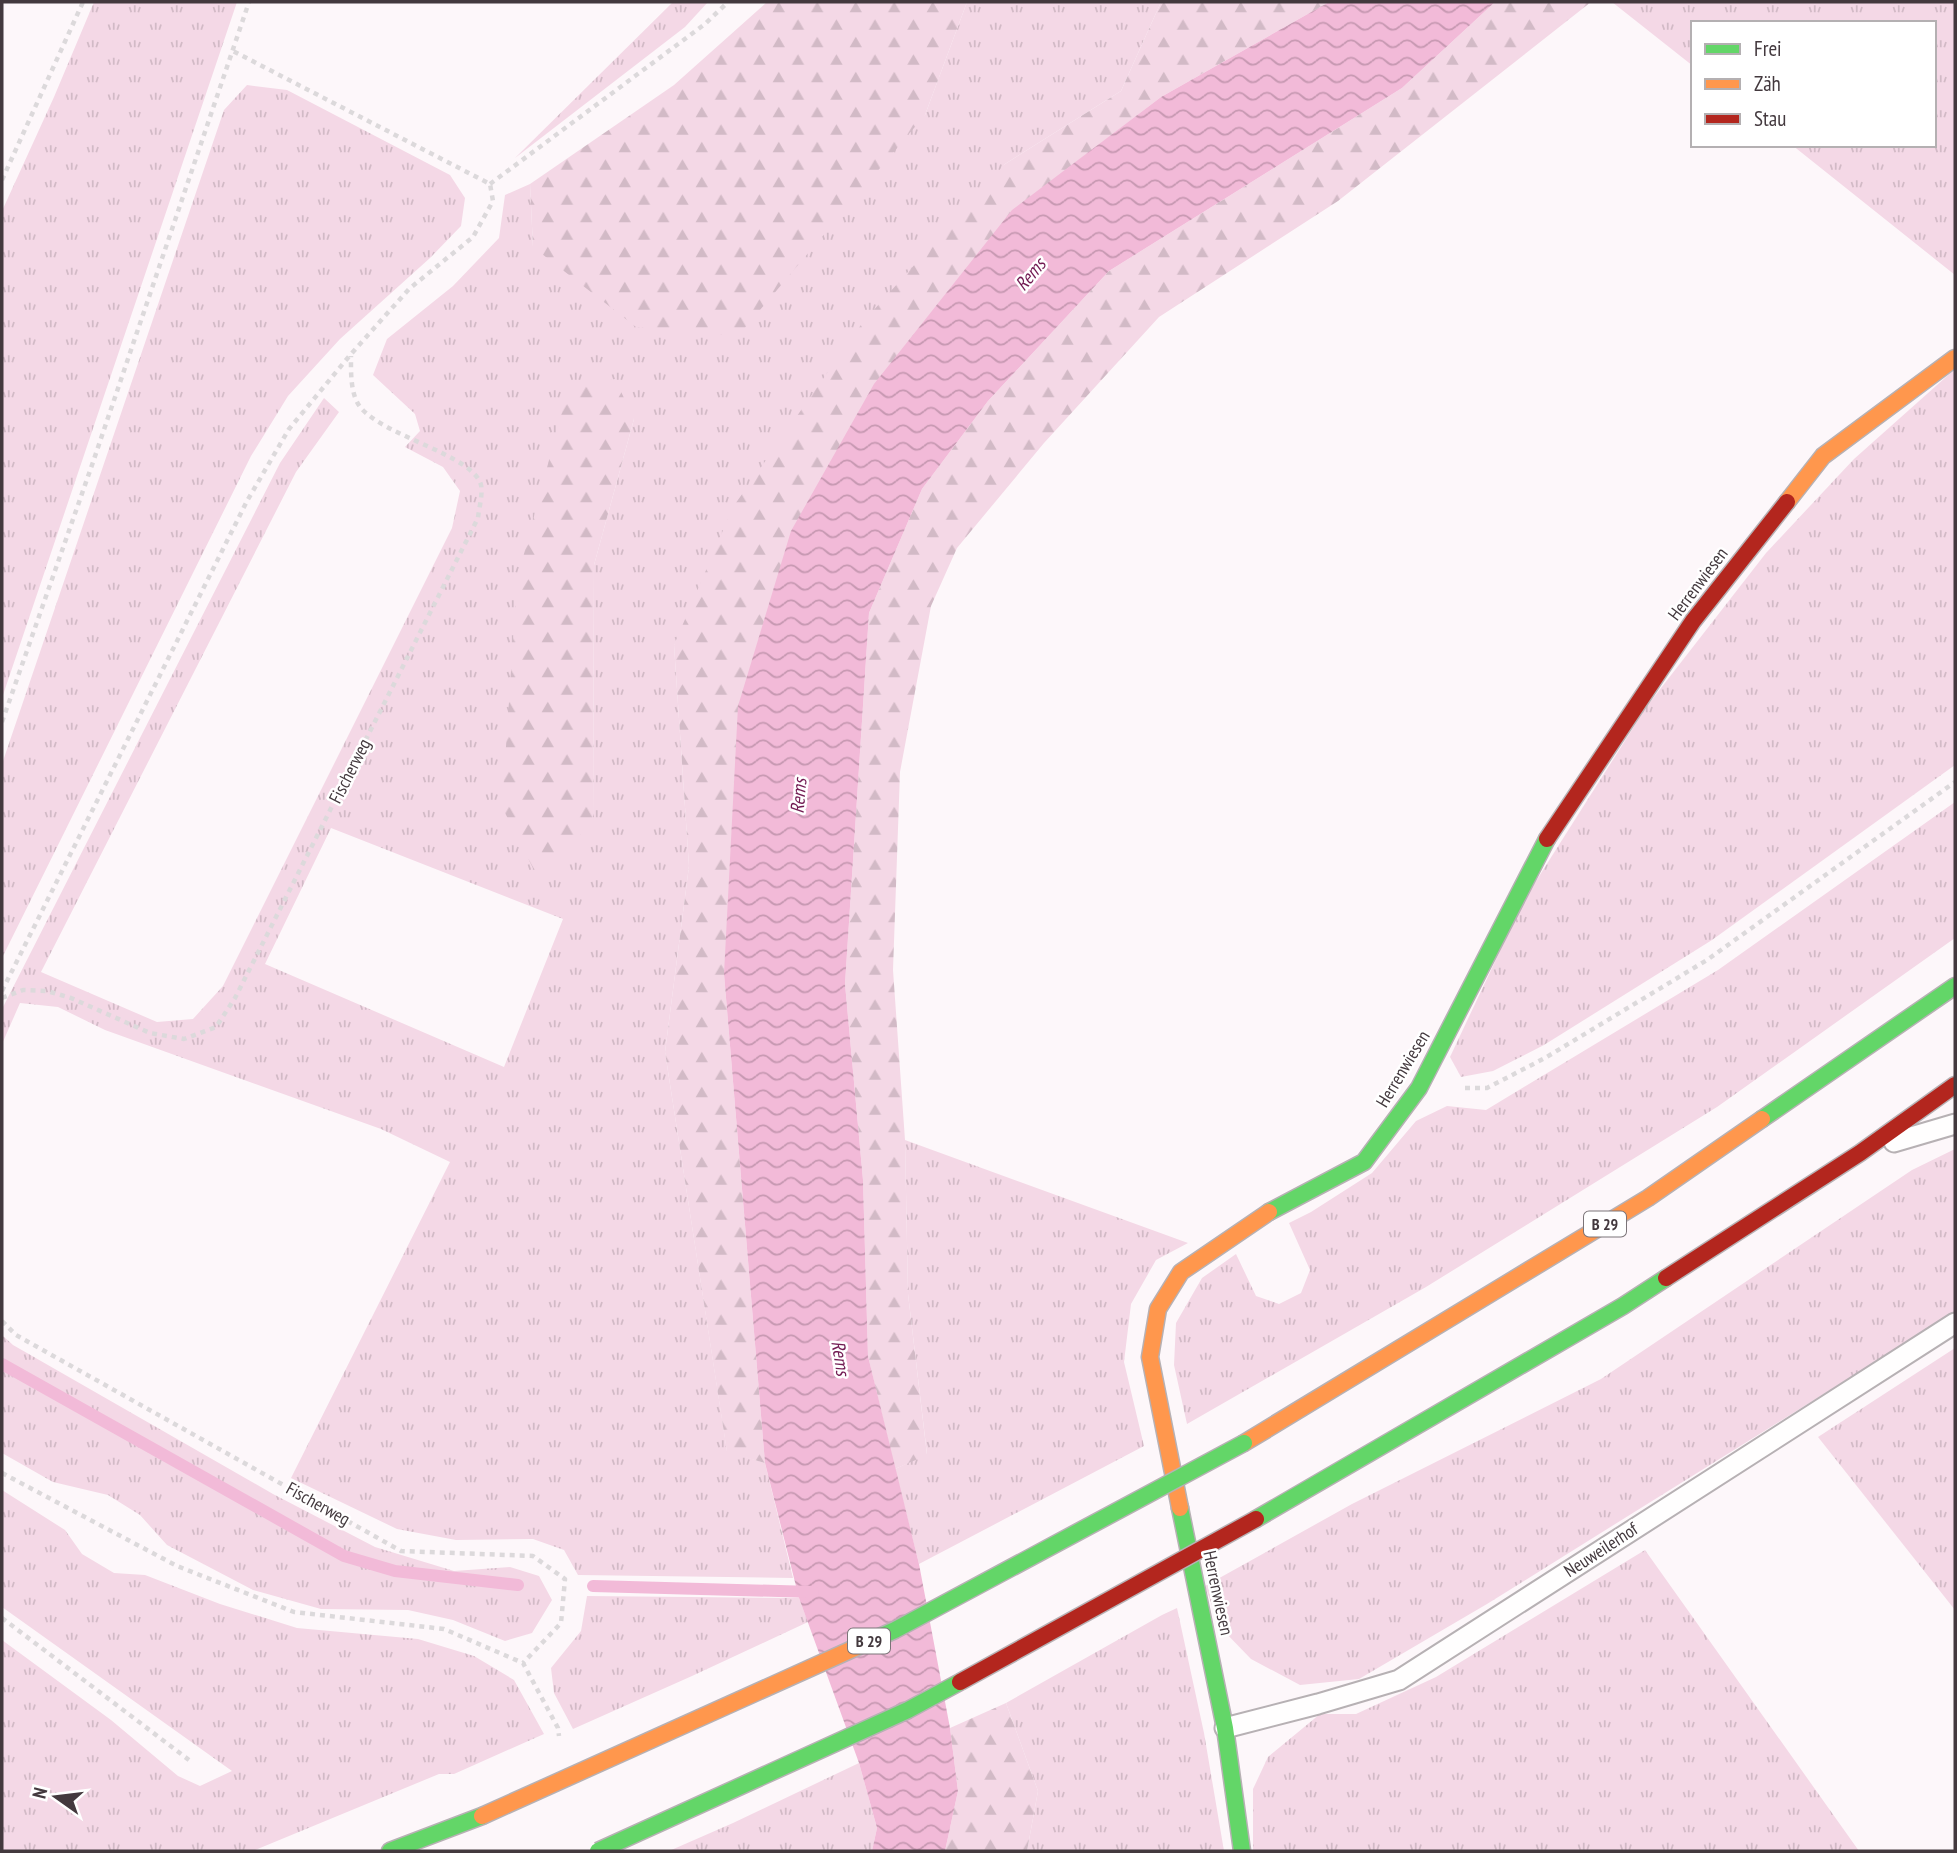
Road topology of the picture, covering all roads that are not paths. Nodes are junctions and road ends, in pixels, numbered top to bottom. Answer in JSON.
{"nodes":[{"id":1,"x":1955,"y":358,"type":"edge"},
{"id":2,"x":1955,"y":986,"type":"edge"},
{"id":3,"x":1955,"y":1085,"type":"edge"},
{"id":4,"x":1955,"y":1124,"type":"edge"},
{"id":5,"x":1860,"y":1153,"type":"junction"},
{"id":6,"x":1955,"y":1323,"type":"edge"},
{"id":7,"x":1226,"y":1728,"type":"junction"},
{"id":8,"x":390,"y":1851,"type":"edge"},
{"id":9,"x":598,"y":1851,"type":"edge"},
{"id":10,"x":1242,"y":1851,"type":"edge"}],
"edges":[{"from":1,"to":7,"type":"main road","name":"Herrenwiesen"},
{"from":2,"to":8,"type":"main road","number":"B 29","bridge":true},
{"from":3,"to":5,"type":"main road"},
{"from":4,"to":5,"type":"lane"},
{"from":5,"to":9,"type":"main road","bridge":true},
{"from":6,"to":7,"type":"lane","name":"Neuweilerhof"},
{"from":7,"to":10,"type":"main road","name":"Herrenwiesen"}]}
